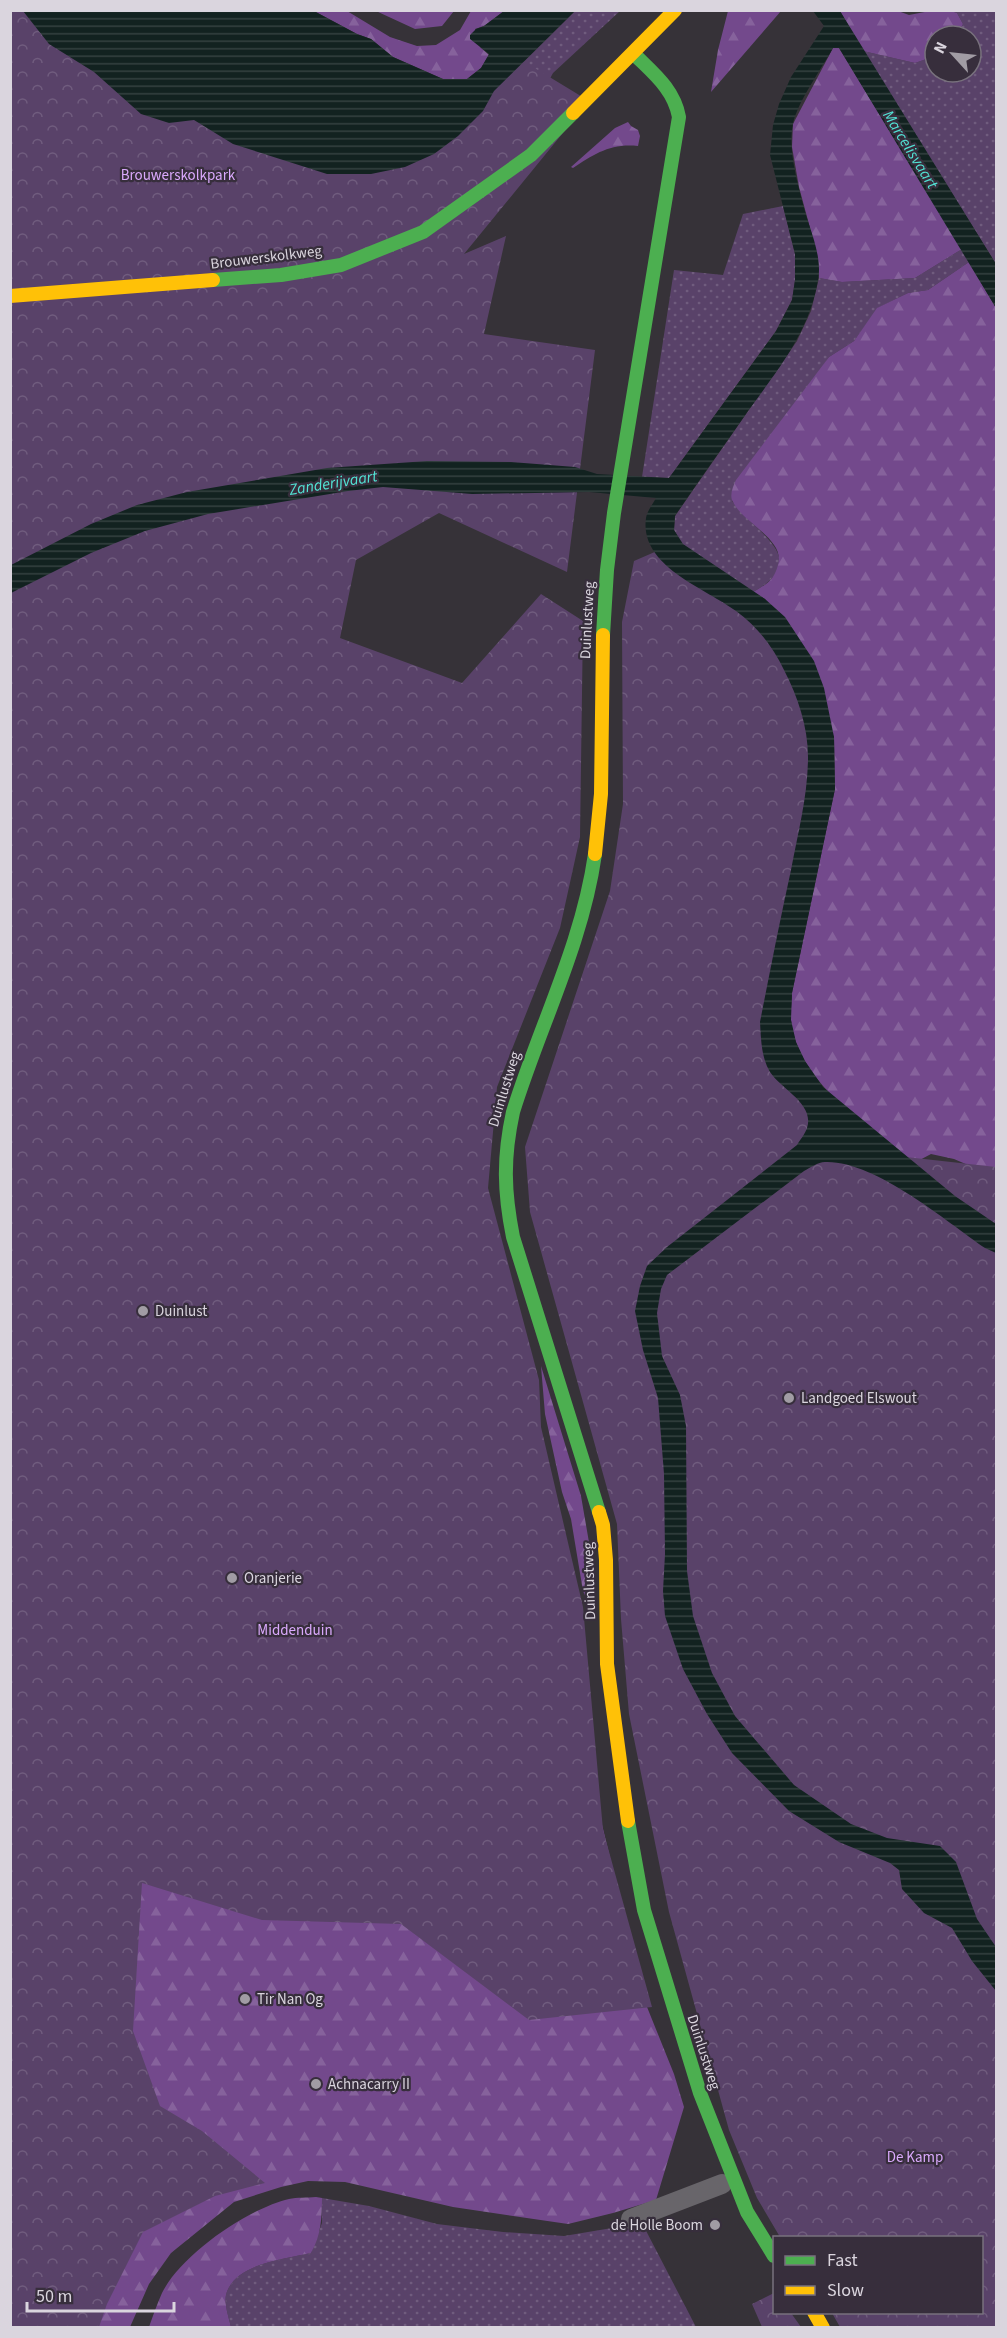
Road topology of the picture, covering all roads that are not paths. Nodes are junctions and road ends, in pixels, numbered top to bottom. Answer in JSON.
{"nodes":[{"id":1,"x":675,"y":10,"type":"edge"},
{"id":2,"x":634,"y":54,"type":"junction"},
{"id":3,"x":10,"y":296,"type":"edge"},
{"id":4,"x":722,"y":2184,"type":"dead end"},
{"id":5,"x":631,"y":2219,"type":"dead end"},
{"id":6,"x":773,"y":2254,"type":"edge"},
{"id":7,"x":815,"y":2314,"type":"edge"},
{"id":8,"x":823,"y":2328,"type":"edge"}],
"edges":[{"from":1,"to":2,"type":"street"},
{"from":2,"to":3,"type":"street","name":"Brouwerskolkweg"},
{"from":2,"to":6,"type":"street","name":"Duinlustweg"},
{"from":4,"to":5,"type":"street"},
{"from":7,"to":8,"type":"street"}]}
